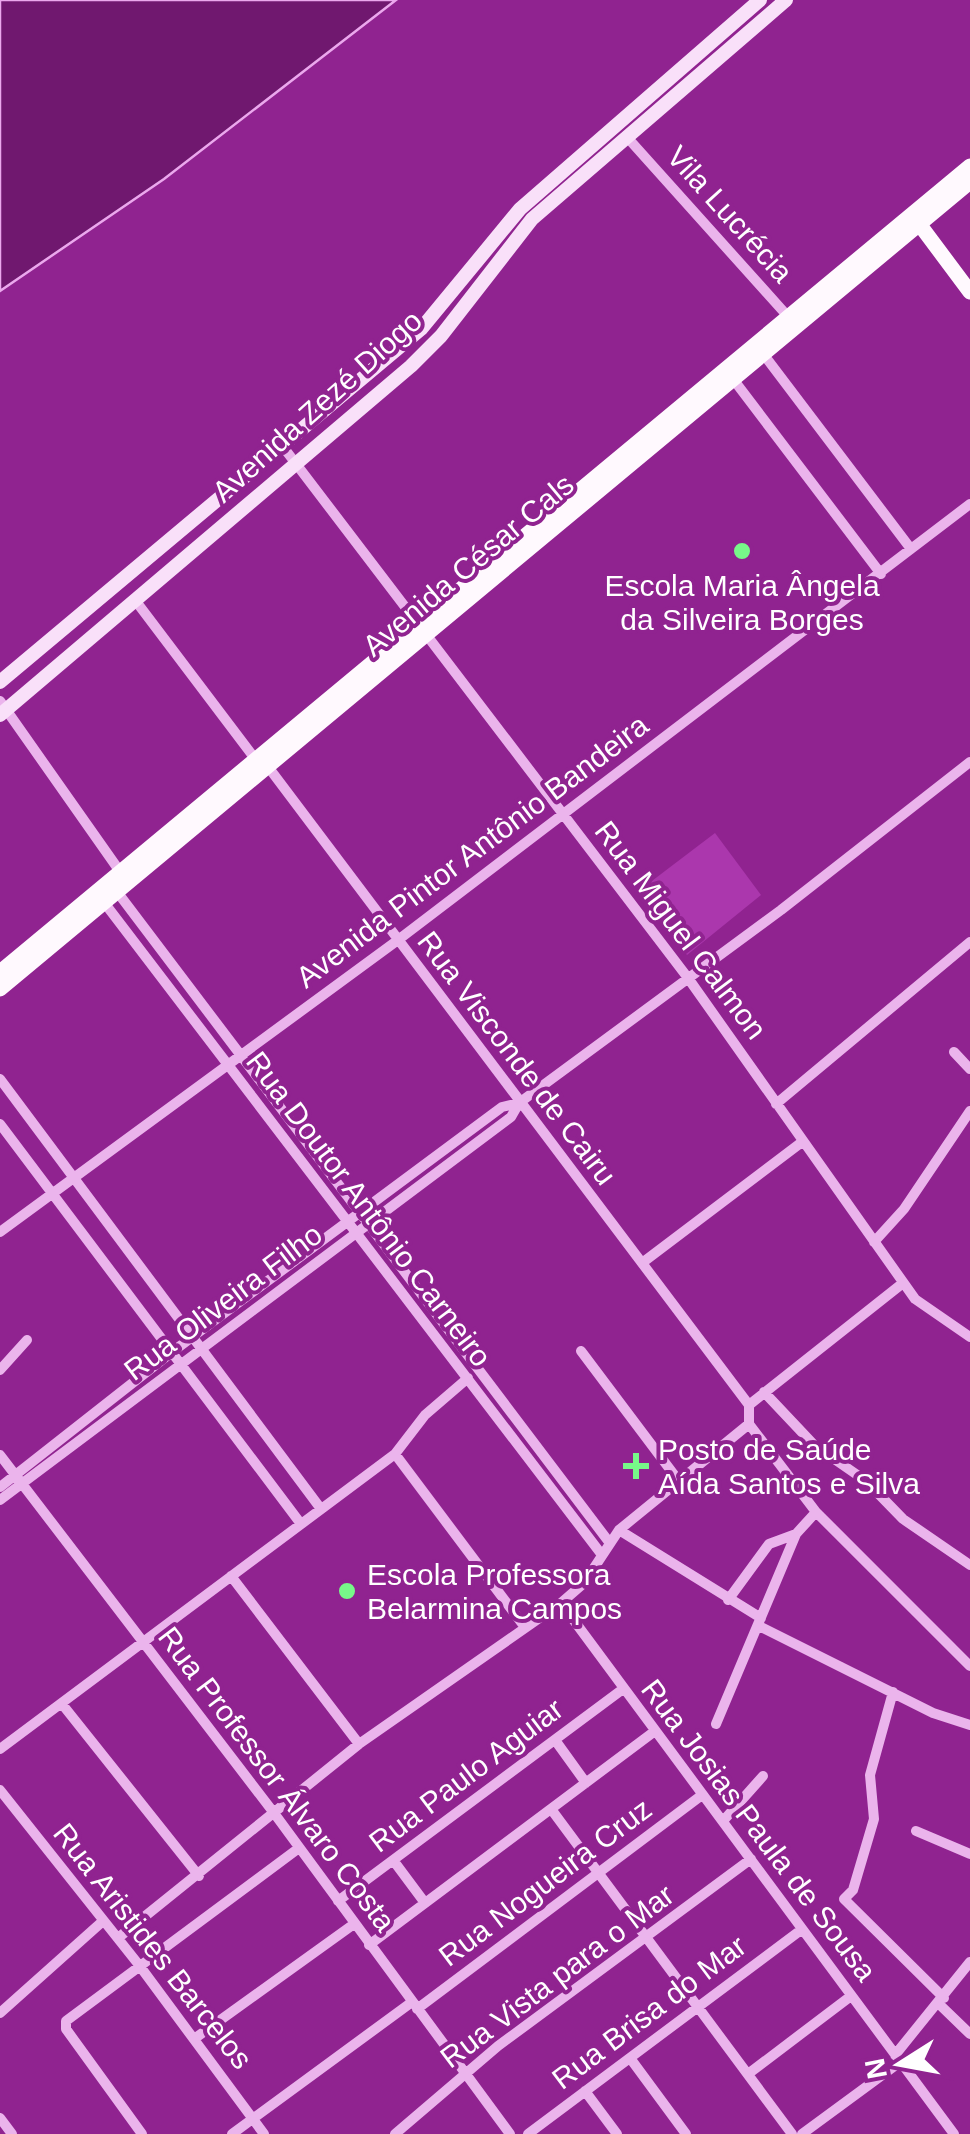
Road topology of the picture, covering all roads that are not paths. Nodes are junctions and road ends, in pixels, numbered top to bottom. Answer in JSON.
{"nodes":[{"id":1,"x":760,"y":0,"type":"edge"},
{"id":2,"x":786,"y":0,"type":"edge"},
{"id":3,"x":626,"y":136,"type":"junction"},
{"id":4,"x":970,"y":166,"type":"edge"},
{"id":5,"x":970,"y":182,"type":"edge"},
{"id":6,"x":915,"y":219,"type":"junction"},
{"id":7,"x":970,"y":292,"type":"edge"},
{"id":8,"x":792,"y":321,"type":"junction"},
{"id":9,"x":759,"y":348,"type":"junction"},
{"id":10,"x":730,"y":375,"type":"junction"},
{"id":11,"x":284,"y":448,"type":"junction"},
{"id":12,"x":297,"y":465,"type":"junction"},
{"id":13,"x":970,"y":504,"type":"edge"},
{"id":14,"x":912,"y":549,"type":"junction"},
{"id":15,"x":881,"y":574,"type":"junction"},
{"id":16,"x":135,"y":600,"type":"junction"},
{"id":17,"x":423,"y":630,"type":"junction"},
{"id":18,"x":0,"y":682,"type":"edge"},
{"id":19,"x":2,"y":709,"type":"edge"},
{"id":20,"x":970,"y":762,"type":"edge"},
{"id":21,"x":262,"y":763,"type":"junction"},
{"id":22,"x":562,"y":812,"type":"junction"},
{"id":23,"x":110,"y":888,"type":"junction"},
{"id":24,"x":398,"y":940,"type":"junction"},
{"id":25,"x":970,"y":942,"type":"edge"},
{"id":26,"x":0,"y":972,"type":"edge"},
{"id":27,"x":688,"y":978,"type":"junction"},
{"id":28,"x":188,"y":985,"type":"junction"},
{"id":29,"x":0,"y":990,"type":"edge"},
{"id":30,"x":176,"y":994,"type":"junction"},
{"id":31,"x":954,"y":1052,"type":"dead end"},
{"id":32,"x":235,"y":1061,"type":"junction"},
{"id":33,"x":970,"y":1069,"type":"edge"},
{"id":34,"x":0,"y":1079,"type":"edge"},
{"id":35,"x":519,"y":1103,"type":"junction"},
{"id":36,"x":776,"y":1104,"type":"junction"},
{"id":37,"x":970,"y":1111,"type":"edge"},
{"id":38,"x":0,"y":1124,"type":"edge"},
{"id":39,"x":802,"y":1142,"type":"junction"},
{"id":40,"x":432,"y":1160,"type":"junction"},
{"id":41,"x":440,"y":1170,"type":"junction"},
{"id":42,"x":73,"y":1176,"type":"junction"},
{"id":43,"x":393,"y":1188,"type":"junction"},
{"id":44,"x":51,"y":1192,"type":"junction"},
{"id":45,"x":402,"y":1200,"type":"junction"},
{"id":46,"x":358,"y":1214,"type":"junction"},
{"id":47,"x":348,"y":1222,"type":"junction"},
{"id":48,"x":367,"y":1226,"type":"junction"},
{"id":49,"x":0,"y":1232,"type":"edge"},
{"id":50,"x":356,"y":1234,"type":"junction"},
{"id":51,"x":874,"y":1242,"type":"junction"},
{"id":52,"x":642,"y":1264,"type":"junction"},
{"id":53,"x":903,"y":1282,"type":"junction"},
{"id":54,"x":426,"y":1304,"type":"junction"},
{"id":55,"x":415,"y":1312,"type":"junction"},
{"id":56,"x":193,"y":1337,"type":"junction"},
{"id":57,"x":970,"y":1337,"type":"edge"},
{"id":58,"x":27,"y":1340,"type":"dead end"},
{"id":59,"x":458,"y":1347,"type":"junction"},
{"id":60,"x":202,"y":1350,"type":"junction"},
{"id":61,"x":581,"y":1351,"type":"dead end"},
{"id":62,"x":172,"y":1352,"type":"junction"},
{"id":63,"x":447,"y":1356,"type":"junction"},
{"id":64,"x":182,"y":1365,"type":"junction"},
{"id":65,"x":474,"y":1368,"type":"junction"},
{"id":66,"x":0,"y":1370,"type":"edge"},
{"id":67,"x":466,"y":1381,"type":"junction"},
{"id":68,"x":764,"y":1392,"type":"junction"},
{"id":69,"x":749,"y":1405,"type":"junction"},
{"id":70,"x":749,"y":1424,"type":"junction"},
{"id":71,"x":395,"y":1454,"type":"junction"},
{"id":72,"x":0,"y":1455,"type":"edge"},
{"id":73,"x":18,"y":1480,"type":"junction"},
{"id":74,"x":678,"y":1480,"type":"junction"},
{"id":75,"x":0,"y":1486,"type":"edge"},
{"id":76,"x":0,"y":1500,"type":"edge"},
{"id":77,"x":322,"y":1509,"type":"junction"},
{"id":78,"x":816,"y":1512,"type":"junction"},
{"id":79,"x":301,"y":1524,"type":"junction"},
{"id":80,"x":619,"y":1530,"type":"junction"},
{"id":81,"x":796,"y":1534,"type":"junction"},
{"id":82,"x":609,"y":1542,"type":"junction"},
{"id":83,"x":602,"y":1555,"type":"junction"},
{"id":84,"x":970,"y":1566,"type":"edge"},
{"id":85,"x":231,"y":1576,"type":"junction"},
{"id":86,"x":728,"y":1600,"type":"junction"},
{"id":87,"x":562,"y":1603,"type":"junction"},
{"id":88,"x":760,"y":1622,"type":"junction"},
{"id":89,"x":524,"y":1626,"type":"junction"},
{"id":90,"x":144,"y":1642,"type":"junction"},
{"id":91,"x":970,"y":1666,"type":"edge"},
{"id":92,"x":623,"y":1690,"type":"junction"},
{"id":93,"x":893,"y":1692,"type":"junction"},
{"id":94,"x":62,"y":1704,"type":"junction"},
{"id":95,"x":716,"y":1724,"type":"dead end"},
{"id":96,"x":970,"y":1725,"type":"edge"},
{"id":97,"x":655,"y":1731,"type":"junction"},
{"id":98,"x":554,"y":1740,"type":"junction"},
{"id":99,"x":359,"y":1744,"type":"junction"},
{"id":100,"x":0,"y":1748,"type":"edge"},
{"id":101,"x":763,"y":1776,"type":"dead end"},
{"id":102,"x":586,"y":1783,"type":"junction"},
{"id":103,"x":0,"y":1790,"type":"edge"},
{"id":104,"x":702,"y":1795,"type":"junction"},
{"id":105,"x":551,"y":1809,"type":"junction"},
{"id":106,"x":274,"y":1813,"type":"junction"},
{"id":107,"x":723,"y":1821,"type":"junction"},
{"id":108,"x":916,"y":1831,"type":"dead end"},
{"id":109,"x":299,"y":1848,"type":"junction"},
{"id":110,"x":970,"y":1854,"type":"edge"},
{"id":111,"x":751,"y":1859,"type":"junction"},
{"id":112,"x":393,"y":1860,"type":"junction"},
{"id":113,"x":598,"y":1874,"type":"junction"},
{"id":114,"x":199,"y":1876,"type":"junction"},
{"id":115,"x":338,"y":1901,"type":"junction"},
{"id":116,"x":425,"y":1903,"type":"junction"},
{"id":117,"x":103,"y":1921,"type":"junction"},
{"id":118,"x":354,"y":1924,"type":"junction"},
{"id":119,"x":801,"y":1930,"type":"junction"},
{"id":120,"x":118,"y":1938,"type":"junction"},
{"id":121,"x":650,"y":1938,"type":"junction"},
{"id":122,"x":370,"y":1944,"type":"junction"},
{"id":123,"x":970,"y":1962,"type":"edge"},
{"id":124,"x":139,"y":1965,"type":"junction"},
{"id":125,"x":851,"y":1996,"type":"junction"},
{"id":126,"x":941,"y":2001,"type":"junction"},
{"id":127,"x":415,"y":2006,"type":"junction"},
{"id":128,"x":697,"y":2006,"type":"junction"},
{"id":129,"x":0,"y":2013,"type":"edge"},
{"id":130,"x":970,"y":2034,"type":"edge"},
{"id":131,"x":194,"y":2039,"type":"junction"},
{"id":132,"x":630,"y":2058,"type":"junction"},
{"id":133,"x":898,"y":2058,"type":"junction"},
{"id":134,"x":748,"y":2074,"type":"junction"},
{"id":135,"x":466,"y":2076,"type":"junction"},
{"id":136,"x":585,"y":2091,"type":"junction"},
{"id":137,"x":0,"y":2118,"type":"edge"},
{"id":138,"x":253,"y":2118,"type":"junction"},
{"id":139,"x":947,"y":2132,"type":"edge"},
{"id":140,"x":12,"y":2134,"type":"edge"},
{"id":141,"x":142,"y":2134,"type":"edge"},
{"id":142,"x":232,"y":2134,"type":"edge"},
{"id":143,"x":264,"y":2134,"type":"edge"},
{"id":144,"x":395,"y":2134,"type":"edge"},
{"id":145,"x":510,"y":2134,"type":"edge"},
{"id":146,"x":528,"y":2134,"type":"edge"},
{"id":147,"x":616,"y":2134,"type":"edge"},
{"id":148,"x":686,"y":2134,"type":"edge"},
{"id":149,"x":792,"y":2134,"type":"edge"},
{"id":150,"x":802,"y":2134,"type":"edge"}],
"edges":[{"from":1,"to":11,"type":"main road"},
{"from":2,"to":3,"type":"main road","name":"Avenida Zezé Diogo"},
{"from":3,"to":8,"type":"street","name":"Vila Lucrécia"},
{"from":3,"to":12,"type":"main road","name":"Avenida Zezé Diogo"},
{"from":4,"to":6,"type":"main road","name":"Avenida César Cals"},
{"from":5,"to":6,"type":"main road","name":"Avenida César Cals"},
{"from":6,"to":7,"type":"main road"},
{"from":6,"to":8,"type":"main road","name":"Avenida César Cals"},
{"from":8,"to":9,"type":"main road","name":"Avenida César Cals"},
{"from":9,"to":10,"type":"main road","name":"Avenida César Cals"},
{"from":9,"to":14,"type":"street"},
{"from":10,"to":15,"type":"street"},
{"from":10,"to":17,"type":"main road","name":"Avenida César Cals"},
{"from":11,"to":12,"type":"street","name":"Rua Miguel Calmon"},
{"from":11,"to":18,"type":"main road"},
{"from":12,"to":16,"type":"main road","name":"Avenida Zezé Diogo"},
{"from":12,"to":17,"type":"street","name":"Rua Miguel Calmon"},
{"from":13,"to":14,"type":"street","name":"Avenida Pintor Antônio Bandeira"},
{"from":14,"to":15,"type":"street","name":"Avenida Pintor Antônio Bandeira"},
{"from":15,"to":22,"type":"street","name":"Avenida Pintor Antônio Bandeira"},
{"from":16,"to":19,"type":"main road","name":"Avenida Zezé Diogo"},
{"from":16,"to":21,"type":"street","name":"Rua Visconde de Cairu"},
{"from":17,"to":21,"type":"main road","name":"Avenida César Cals"},
{"from":17,"to":22,"type":"street","name":"Rua Miguel Calmon"},
{"from":19,"to":23,"type":"street","name":"Rua Doutor Antônio Carneiro"},
{"from":20,"to":27,"type":"street","name":"Rua Oliveira Filho"},
{"from":21,"to":23,"type":"main road","name":"Avenida César Cals"},
{"from":21,"to":24,"type":"street","name":"Rua Visconde de Cairu"},
{"from":22,"to":24,"type":"street","name":"Avenida Pintor Antônio Bandeira"},
{"from":22,"to":27,"type":"street","name":"Rua Miguel Calmon"},
{"from":23,"to":26,"type":"main road","name":"Avenida César Cals"},
{"from":23,"to":28,"type":"street","name":"Rua Doutor Antônio Carneiro"},
{"from":23,"to":29,"type":"main road","name":"Avenida César Cals"},
{"from":23,"to":30,"type":"street","name":"Rua Doutor Antônio Carneiro"},
{"from":24,"to":32,"type":"street","name":"Avenida Pintor Antônio Bandeira"},
{"from":24,"to":35,"type":"street","name":"Rua Visconde de Cairu"},
{"from":25,"to":36,"type":"street"},
{"from":27,"to":35,"type":"street","name":"Rua Oliveira Filho"},
{"from":27,"to":36,"type":"street","name":"Rua Miguel Calmon"},
{"from":28,"to":30,"type":"street"},
{"from":28,"to":32,"type":"street","name":"Rua Doutor Antônio Carneiro"},
{"from":30,"to":32,"type":"street","name":"Rua Doutor Antônio Carneiro"},
{"from":31,"to":33,"type":"street"},
{"from":32,"to":42,"type":"street","name":"Avenida Pintor Antônio Bandeira"},
{"from":32,"to":46,"type":"street","name":"Rua Doutor Antônio Carneiro"},
{"from":32,"to":47,"type":"street","name":"Rua Doutor Antônio Carneiro"},
{"from":34,"to":42,"type":"street"},
{"from":35,"to":40,"type":"street","name":"Rua Oliveira Filho"},
{"from":35,"to":41,"type":"street","name":"Rua Oliveira Filho"},
{"from":35,"to":52,"type":"street","name":"Rua Visconde de Cairu"},
{"from":36,"to":39,"type":"street","name":"Rua Miguel Calmon"},
{"from":37,"to":51,"type":"street"},
{"from":38,"to":44,"type":"street"},
{"from":39,"to":51,"type":"street","name":"Rua Miguel Calmon"},
{"from":39,"to":52,"type":"street"},
{"from":40,"to":41,"type":"street"},
{"from":40,"to":43,"type":"street","name":"Rua Oliveira Filho"},
{"from":41,"to":45,"type":"street","name":"Rua Oliveira Filho"},
{"from":42,"to":44,"type":"street","name":"Avenida Pintor Antônio Bandeira"},
{"from":42,"to":56,"type":"street"},
{"from":43,"to":45,"type":"street"},
{"from":43,"to":46,"type":"street","name":"Rua Oliveira Filho"},
{"from":44,"to":49,"type":"street","name":"Avenida Pintor Antônio Bandeira"},
{"from":44,"to":62,"type":"street"},
{"from":45,"to":48,"type":"street","name":"Rua Oliveira Filho"},
{"from":46,"to":47,"type":"street","name":"Rua Oliveira Filho"},
{"from":46,"to":48,"type":"street","name":"Rua Doutor Antônio Carneiro"},
{"from":47,"to":50,"type":"street","name":"Rua Doutor Antônio Carneiro"},
{"from":47,"to":56,"type":"street","name":"Rua Oliveira Filho"},
{"from":48,"to":50,"type":"street","name":"Rua Oliveira Filho"},
{"from":48,"to":54,"type":"street","name":"Rua Doutor Antônio Carneiro"},
{"from":50,"to":55,"type":"street","name":"Rua Doutor Antônio Carneiro"},
{"from":50,"to":60,"type":"street","name":"Rua Oliveira Filho"},
{"from":51,"to":53,"type":"street","name":"Rua Miguel Calmon"},
{"from":52,"to":69,"type":"street","name":"Rua Visconde de Cairu"},
{"from":53,"to":57,"type":"street","name":"Rua Miguel Calmon"},
{"from":53,"to":68,"type":"street"},
{"from":54,"to":55,"type":"street"},
{"from":54,"to":59,"type":"street","name":"Rua Doutor Antônio Carneiro"},
{"from":55,"to":63,"type":"street","name":"Rua Doutor Antônio Carneiro"},
{"from":56,"to":60,"type":"street"},
{"from":56,"to":62,"type":"street","name":"Rua Oliveira Filho"},
{"from":58,"to":66,"type":"street"},
{"from":59,"to":63,"type":"street"},
{"from":59,"to":65,"type":"street","name":"Rua Doutor Antônio Carneiro"},
{"from":60,"to":64,"type":"street","name":"Rua Oliveira Filho"},
{"from":60,"to":77,"type":"street"},
{"from":61,"to":74,"type":"street"},
{"from":62,"to":64,"type":"street"},
{"from":62,"to":73,"type":"street","name":"Rua Oliveira Filho"},
{"from":63,"to":67,"type":"street","name":"Rua Doutor Antônio Carneiro"},
{"from":64,"to":73,"type":"street","name":"Rua Oliveira Filho"},
{"from":64,"to":79,"type":"street"},
{"from":65,"to":67,"type":"street"},
{"from":65,"to":82,"type":"street","name":"Rua Doutor Antônio Carneiro"},
{"from":67,"to":71,"type":"street"},
{"from":67,"to":83,"type":"street","name":"Rua Doutor Antônio Carneiro"},
{"from":68,"to":69,"type":"street"},
{"from":68,"to":84,"type":"street"},
{"from":69,"to":70,"type":"street"},
{"from":70,"to":74,"type":"street"},
{"from":70,"to":78,"type":"street"},
{"from":71,"to":77,"type":"street"},
{"from":71,"to":89,"type":"street"},
{"from":72,"to":73,"type":"street","name":"Rua Professor Álvaro Costa"},
{"from":73,"to":75,"type":"street","name":"Rua Oliveira Filho"},
{"from":73,"to":76,"type":"street","name":"Rua Oliveira Filho"},
{"from":73,"to":90,"type":"street","name":"Rua Professor Álvaro Costa"},
{"from":74,"to":80,"type":"street"},
{"from":77,"to":79,"type":"street"},
{"from":78,"to":81,"type":"street"},
{"from":78,"to":91,"type":"street"},
{"from":79,"to":85,"type":"street"},
{"from":80,"to":82,"type":"street"},
{"from":80,"to":86,"type":"street"},
{"from":81,"to":86,"type":"street"},
{"from":81,"to":88,"type":"street"},
{"from":82,"to":83,"type":"street"},
{"from":83,"to":87,"type":"street"},
{"from":85,"to":90,"type":"street"},
{"from":85,"to":99,"type":"street"},
{"from":86,"to":88,"type":"street"},
{"from":87,"to":89,"type":"street"},
{"from":87,"to":92,"type":"street","name":"Rua Josias Paula de Sousa"},
{"from":88,"to":93,"type":"street"},
{"from":88,"to":95,"type":"street"},
{"from":89,"to":99,"type":"street"},
{"from":90,"to":94,"type":"street"},
{"from":90,"to":106,"type":"street","name":"Rua Professor Álvaro Costa"},
{"from":92,"to":97,"type":"street","name":"Rua Josias Paula de Sousa"},
{"from":92,"to":98,"type":"street","name":"Rua Paulo Aguiar"},
{"from":93,"to":96,"type":"street"},
{"from":93,"to":126,"type":"street"},
{"from":94,"to":100,"type":"street"},
{"from":94,"to":114,"type":"street"},
{"from":97,"to":102,"type":"street"},
{"from":97,"to":104,"type":"street","name":"Rua Josias Paula de Sousa"},
{"from":98,"to":102,"type":"street"},
{"from":98,"to":112,"type":"street","name":"Rua Paulo Aguiar"},
{"from":99,"to":106,"type":"street"},
{"from":101,"to":107,"type":"street"},
{"from":102,"to":105,"type":"street"},
{"from":103,"to":117,"type":"street","name":"Rua Aristides Barcelos"},
{"from":104,"to":107,"type":"street","name":"Rua Josias Paula de Sousa"},
{"from":104,"to":113,"type":"street","name":"Rua Nogueira Cruz"},
{"from":105,"to":113,"type":"street"},
{"from":105,"to":116,"type":"street"},
{"from":106,"to":109,"type":"street","name":"Rua Professor Álvaro Costa"},
{"from":106,"to":114,"type":"street"},
{"from":107,"to":111,"type":"street","name":"Rua Josias Paula de Sousa"},
{"from":108,"to":110,"type":"street"},
{"from":109,"to":115,"type":"street","name":"Rua Professor Álvaro Costa"},
{"from":109,"to":124,"type":"street"},
{"from":111,"to":119,"type":"street","name":"Rua Josias Paula de Sousa"},
{"from":111,"to":121,"type":"street","name":"Rua Vista para o Mar"},
{"from":112,"to":115,"type":"street","name":"Rua Paulo Aguiar"},
{"from":112,"to":116,"type":"street"},
{"from":113,"to":121,"type":"street"},
{"from":113,"to":127,"type":"street","name":"Rua Nogueira Cruz"},
{"from":114,"to":120,"type":"street"},
{"from":115,"to":118,"type":"street","name":"Rua Professor Álvaro Costa"},
{"from":116,"to":122,"type":"street"},
{"from":117,"to":120,"type":"street","name":"Rua Aristides Barcelos"},
{"from":117,"to":129,"type":"street"},
{"from":118,"to":122,"type":"street","name":"Rua Professor Álvaro Costa"},
{"from":118,"to":131,"type":"street"},
{"from":119,"to":125,"type":"street","name":"Rua Josias Paula de Sousa"},
{"from":119,"to":128,"type":"street","name":"Rua Brisa do Mar"},
{"from":120,"to":124,"type":"street","name":"Rua Aristides Barcelos"},
{"from":121,"to":128,"type":"street"},
{"from":121,"to":135,"type":"street","name":"Rua Vista para o Mar"},
{"from":122,"to":127,"type":"street","name":"Rua Professor Álvaro Costa"},
{"from":123,"to":126,"type":"street"},
{"from":124,"to":131,"type":"street","name":"Rua Aristides Barcelos"},
{"from":124,"to":141,"type":"street"},
{"from":125,"to":133,"type":"street","name":"Rua Josias Paula de Sousa"},
{"from":125,"to":134,"type":"street"},
{"from":126,"to":130,"type":"street"},
{"from":126,"to":133,"type":"street"},
{"from":127,"to":135,"type":"street","name":"Rua Professor Álvaro Costa"},
{"from":127,"to":138,"type":"street","name":"Rua Nogueira Cruz"},
{"from":128,"to":132,"type":"street","name":"Rua Brisa do Mar"},
{"from":128,"to":134,"type":"street"},
{"from":131,"to":138,"type":"street","name":"Rua Aristides Barcelos"},
{"from":132,"to":136,"type":"street","name":"Rua Brisa do Mar"},
{"from":132,"to":148,"type":"street"},
{"from":133,"to":139,"type":"street","name":"Rua Josias Paula de Sousa"},
{"from":133,"to":150,"type":"street"},
{"from":134,"to":149,"type":"street"},
{"from":135,"to":144,"type":"street","name":"Rua Vista para o Mar"},
{"from":135,"to":145,"type":"street","name":"Rua Professor Álvaro Costa"},
{"from":136,"to":146,"type":"street","name":"Rua Brisa do Mar"},
{"from":136,"to":147,"type":"street"},
{"from":137,"to":140,"type":"street"},
{"from":138,"to":142,"type":"street","name":"Rua Nogueira Cruz"},
{"from":138,"to":143,"type":"street","name":"Rua Aristides Barcelos"}]}
